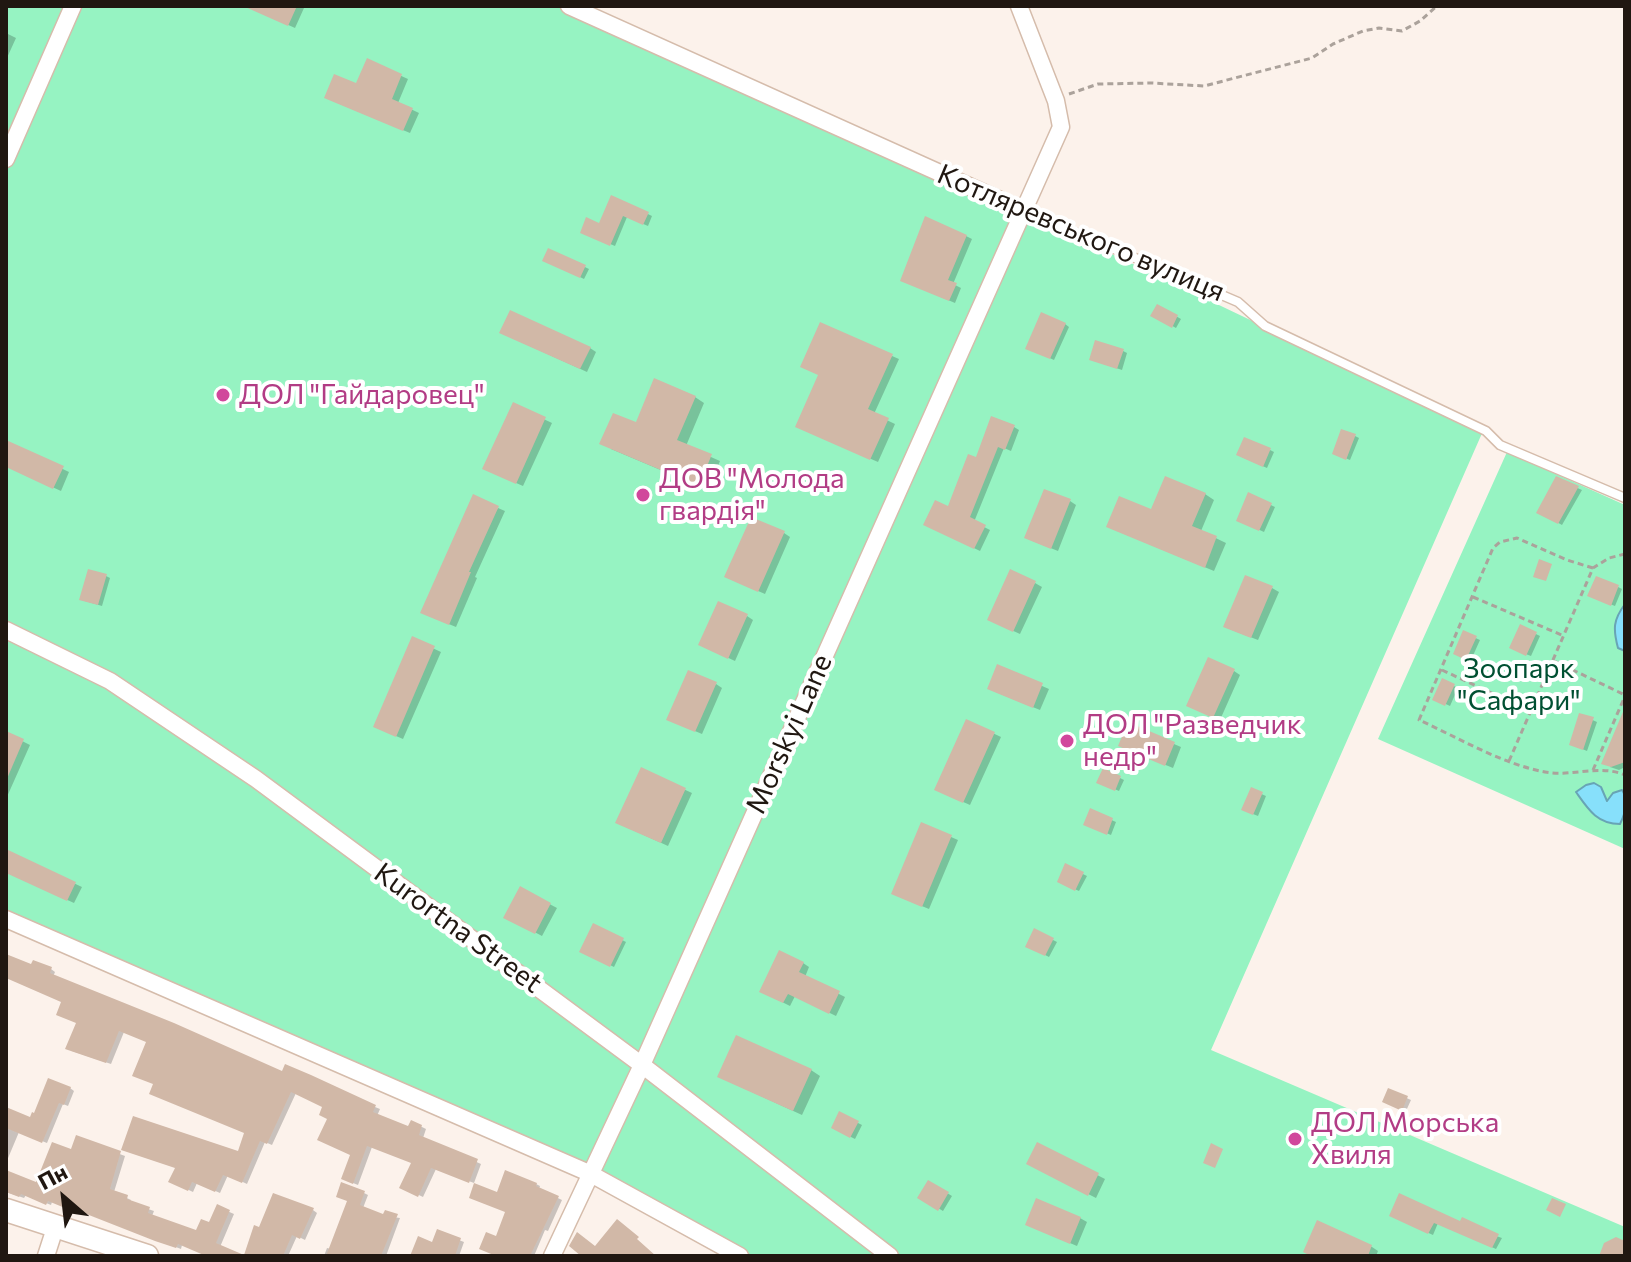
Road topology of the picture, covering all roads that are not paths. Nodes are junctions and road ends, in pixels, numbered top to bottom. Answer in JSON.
{"nodes":[{"id":1,"x":73,"y":6,"type":"edge"},
{"id":2,"x":569,"y":6,"type":"edge"},
{"id":3,"x":1019,"y":6,"type":"edge"},
{"id":4,"x":6,"y":159,"type":"edge"},
{"id":5,"x":1022,"y":210,"type":"junction"},
{"id":6,"x":1625,"y":498,"type":"edge"},
{"id":7,"x":6,"y":630,"type":"edge"},
{"id":8,"x":6,"y":919,"type":"edge"},
{"id":9,"x":642,"y":1065,"type":"junction"},
{"id":10,"x":589,"y":1173,"type":"junction"},
{"id":11,"x":6,"y":1210,"type":"edge"},
{"id":12,"x":56,"y":1225,"type":"junction"},
{"id":13,"x":46,"y":1256,"type":"edge"},
{"id":14,"x":147,"y":1256,"type":"edge"},
{"id":15,"x":552,"y":1256,"type":"edge"},
{"id":16,"x":740,"y":1256,"type":"edge"},
{"id":17,"x":890,"y":1256,"type":"edge"}],
"edges":[{"from":1,"to":4,"type":"street"},
{"from":2,"to":5,"type":"street","name":"Котляревського вулиця"},
{"from":3,"to":5,"type":"street","name":"Morskyi Lane"},
{"from":5,"to":6,"type":"lane","name":"Котляревського вулиця"},
{"from":5,"to":9,"type":"street","name":"Morskyi Lane"},
{"from":7,"to":9,"type":"street","name":"Kurortna Street"},
{"from":8,"to":10,"type":"street"},
{"from":9,"to":10,"type":"street","name":"Morskyi Lane"},
{"from":9,"to":17,"type":"street","name":"Kurortna Street"},
{"from":10,"to":15,"type":"street","name":"Morskyi Lane"},
{"from":10,"to":16,"type":"street"},
{"from":11,"to":12,"type":"main road"},
{"from":12,"to":13,"type":"street"},
{"from":12,"to":14,"type":"main road"}]}
